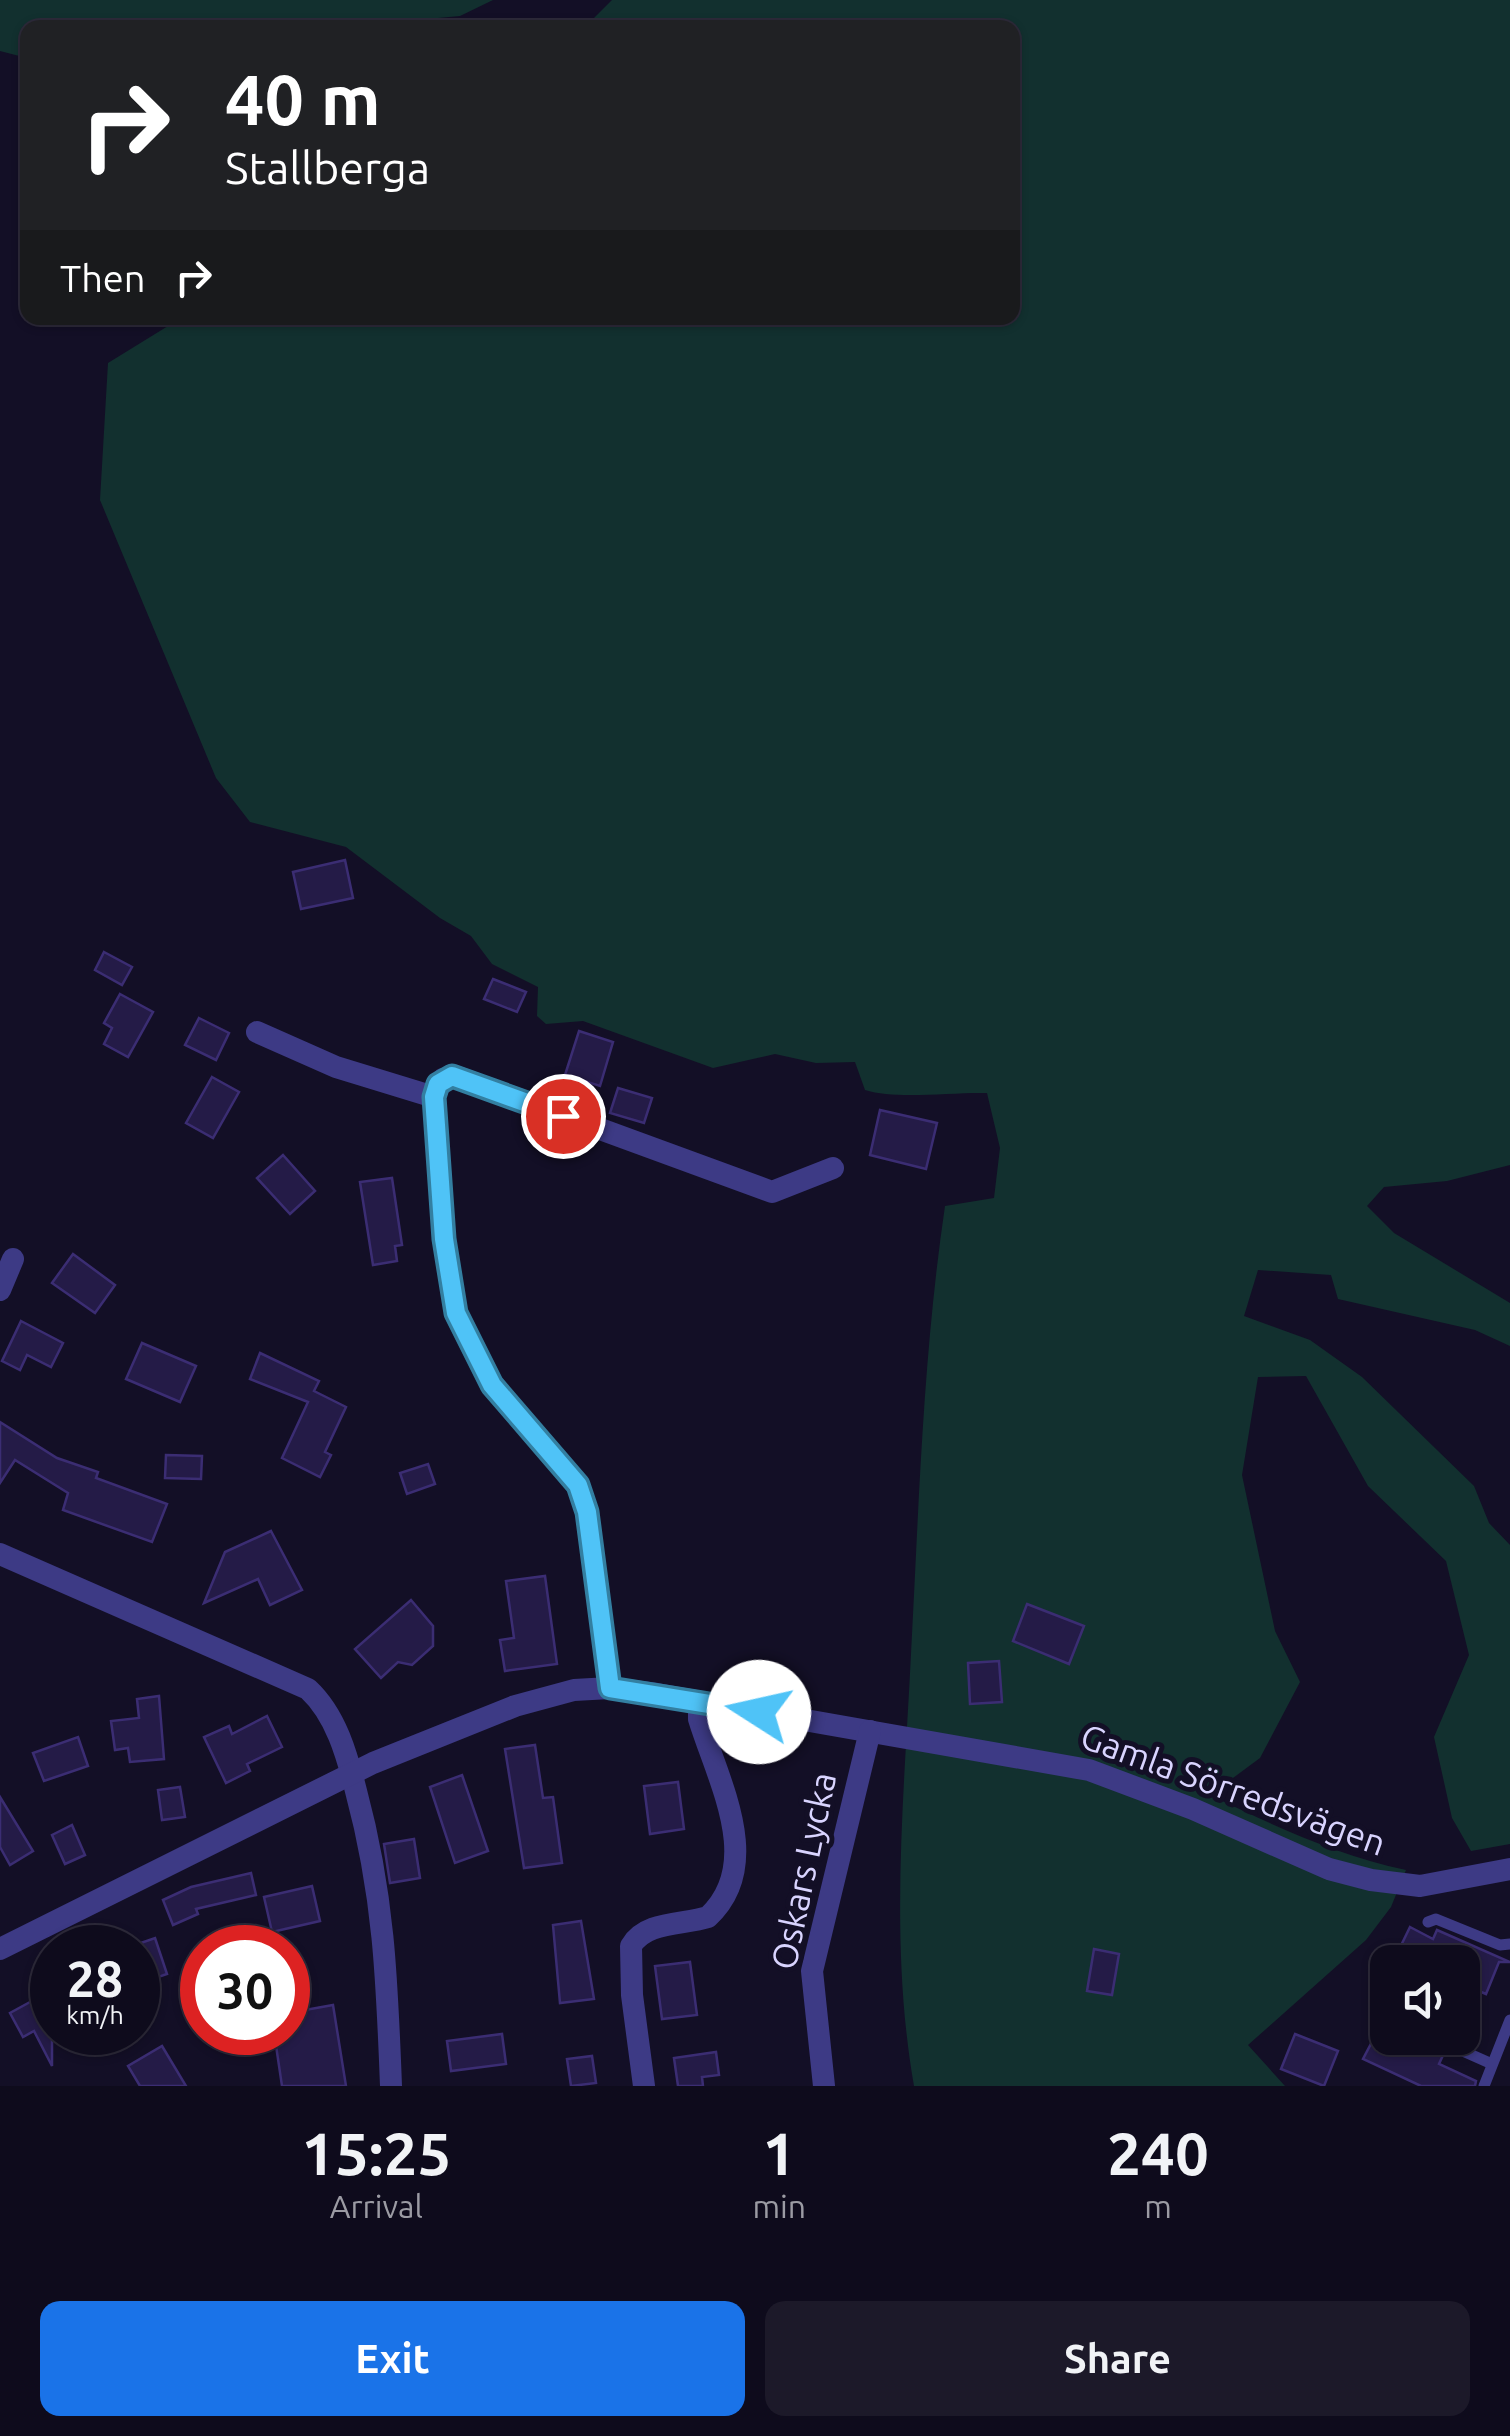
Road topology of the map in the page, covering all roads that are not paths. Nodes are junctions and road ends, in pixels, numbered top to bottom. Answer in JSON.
{"nodes":[{"id":1,"x":256,"y":1032,"type":"dead end"},
{"id":2,"x":434,"y":1097,"type":"junction"},
{"id":3,"x":833,"y":1168,"type":"dead end"},
{"id":4,"x":13,"y":1259,"type":"dead end"},
{"id":5,"x":0,"y":1290,"type":"edge"},
{"id":6,"x":0,"y":1554,"type":"edge"},
{"id":7,"x":610,"y":1688,"type":"junction"},
{"id":8,"x":699,"y":1702,"type":"junction"},
{"id":9,"x":870,"y":1730,"type":"junction"},
{"id":10,"x":352,"y":1774,"type":"junction"},
{"id":11,"x":1510,"y":1869,"type":"edge"},
{"id":12,"x":1428,"y":1922,"type":"dead end"},
{"id":13,"x":1510,"y":1944,"type":"edge"},
{"id":14,"x":0,"y":1949,"type":"edge"},
{"id":15,"x":1510,"y":2020,"type":"edge"},
{"id":16,"x":1472,"y":2055,"type":"edge"},
{"id":17,"x":1492,"y":2064,"type":"junction"},
{"id":18,"x":391,"y":2086,"type":"edge"},
{"id":19,"x":644,"y":2086,"type":"edge"},
{"id":20,"x":824,"y":2086,"type":"edge"},
{"id":21,"x":1484,"y":2086,"type":"edge"}],
"edges":[{"from":1,"to":2,"type":"street"},
{"from":2,"to":3,"type":"street"},
{"from":2,"to":7,"type":"street"},
{"from":4,"to":5,"type":"street"},
{"from":6,"to":10,"type":"street"},
{"from":7,"to":8,"type":"street","name":"Gamla Sörredsvägen"},
{"from":7,"to":10,"type":"street","name":"Gamla Sörredsvägen"},
{"from":8,"to":9,"type":"street","name":"Gamla Sörredsvägen"},
{"from":8,"to":19,"type":"street","name":"Oskars Lycka"},
{"from":9,"to":11,"type":"street","name":"Gamla Sörredsvägen"},
{"from":9,"to":20,"type":"street","name":"Oskars Lycka"},
{"from":10,"to":14,"type":"street","name":"Gamla Sörredsvägen"},
{"from":10,"to":18,"type":"street"},
{"from":12,"to":13,"type":"lane"},
{"from":15,"to":17,"type":"lane"},
{"from":16,"to":17,"type":"lane"},
{"from":17,"to":21,"type":"lane"}]}
